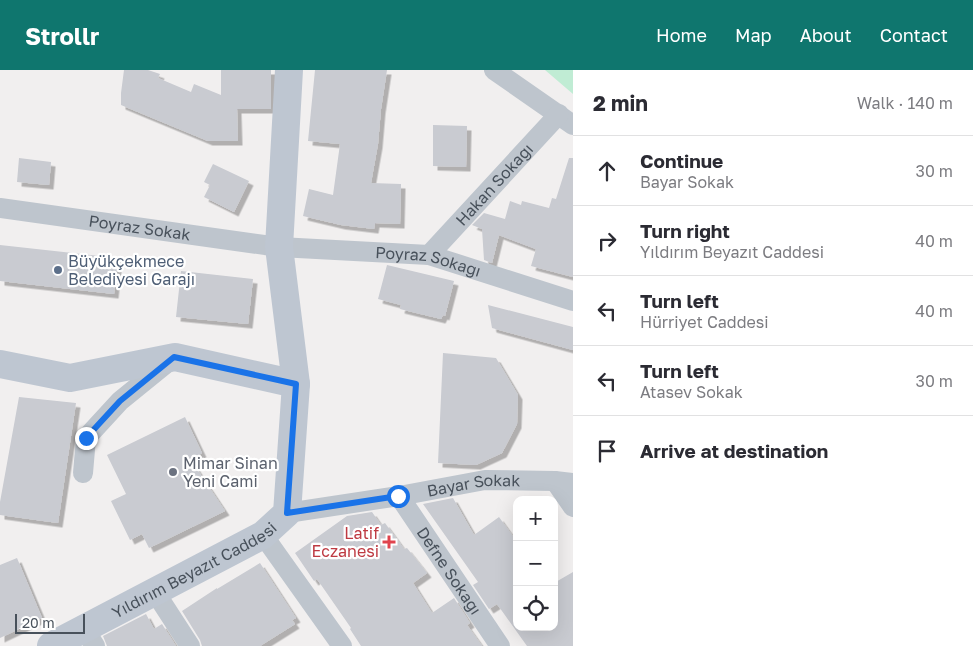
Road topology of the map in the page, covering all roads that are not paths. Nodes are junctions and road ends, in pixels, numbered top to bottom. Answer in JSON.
{"nodes":[{"id":1,"x":288,"y":70,"type":"edge"},
{"id":2,"x":494,"y":70,"type":"edge"},
{"id":3,"x":566,"y":120,"type":"edge"},
{"id":4,"x":0,"y":208,"type":"edge"},
{"id":5,"x":279,"y":247,"type":"junction"},
{"id":6,"x":429,"y":254,"type":"junction"},
{"id":7,"x":573,"y":301,"type":"edge"},
{"id":8,"x":174,"y":357,"type":"junction"},
{"id":9,"x":0,"y":364,"type":"edge"},
{"id":10,"x":296,"y":384,"type":"junction"},
{"id":11,"x":83,"y":473,"type":"dead end"},
{"id":12,"x":564,"y":482,"type":"edge"},
{"id":13,"x":398,"y":496,"type":"junction"},
{"id":14,"x":573,"y":507,"type":"edge"},
{"id":15,"x":287,"y":513,"type":"junction"},
{"id":16,"x":263,"y":535,"type":"junction"},
{"id":17,"x":155,"y":592,"type":"junction"},
{"id":18,"x":89,"y":637,"type":"edge"},
{"id":19,"x":50,"y":646,"type":"edge"},
{"id":20,"x":190,"y":646,"type":"edge"},
{"id":21,"x":342,"y":646,"type":"edge"},
{"id":22,"x":500,"y":646,"type":"edge"}],
"edges":[{"from":1,"to":5,"type":"main road","name":"Yıldırım Beyazıt Caddesi"},
{"from":2,"to":3,"type":"street"},
{"from":3,"to":6,"type":"street","name":"Hakan Sokağı"},
{"from":4,"to":5,"type":"street","name":"Poyraz Sokak"},
{"from":5,"to":6,"type":"street","name":"Poyraz Sokağı"},
{"from":5,"to":10,"type":"main road","name":"Yıldırım Beyazıt Caddesi"},
{"from":6,"to":7,"type":"street","name":"Poyraz Sokağı"},
{"from":8,"to":9,"type":"main road"},
{"from":8,"to":10,"type":"main road"},
{"from":8,"to":11,"type":"street"},
{"from":10,"to":15,"type":"main road","name":"Yıldırım Beyazıt Caddesi"},
{"from":12,"to":13,"type":"street","name":"Bayar Sokak"},
{"from":12,"to":14,"type":"street"},
{"from":13,"to":15,"type":"street","name":"Bayar Sokak"},
{"from":13,"to":22,"type":"street","name":"Defne Sokağı"},
{"from":15,"to":16,"type":"main road","name":"Yıldırım Beyazıt Caddesi"},
{"from":16,"to":17,"type":"main road","name":"Yıldırım Beyazıt Caddesi"},
{"from":16,"to":21,"type":"street"},
{"from":17,"to":18,"type":"main road","name":"Yıldırım Beyazıt Caddesi"},
{"from":17,"to":20,"type":"street"},
{"from":18,"to":19,"type":"main road","name":"Yıldırım Beyazıt Caddesi"}]}
